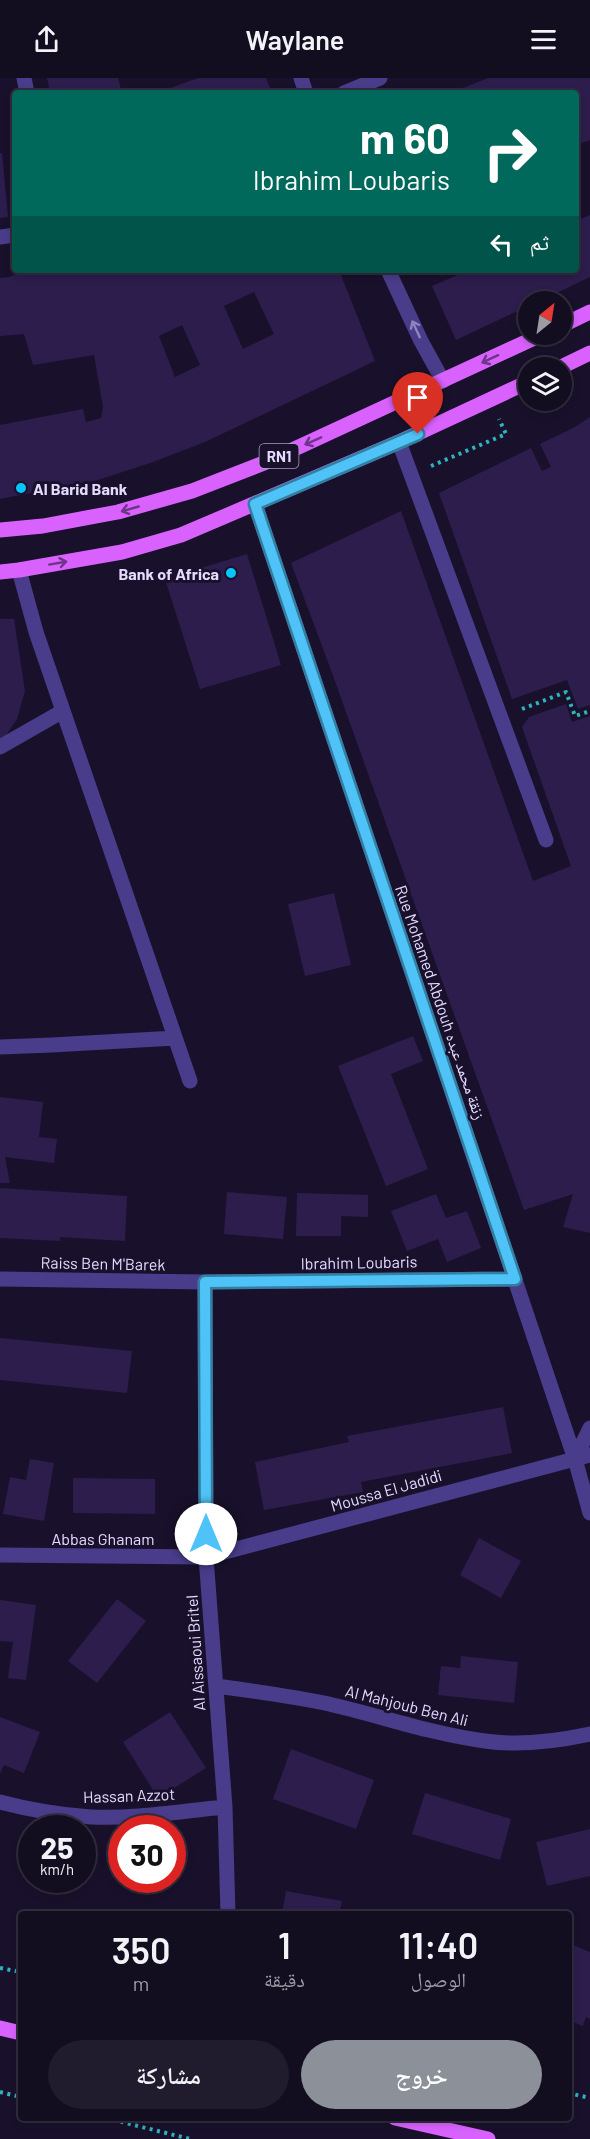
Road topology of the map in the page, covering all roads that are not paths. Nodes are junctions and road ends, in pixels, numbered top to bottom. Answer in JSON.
{"nodes":[{"id":1,"x":380,"y":78,"type":"edge"},
{"id":2,"x":351,"y":90,"type":"edge"},
{"id":3,"x":389,"y":273,"type":"edge"},
{"id":4,"x":590,"y":312,"type":"edge"},
{"id":5,"x":572,"y":321,"type":"edge"},
{"id":6,"x":520,"y":345,"type":"edge"},
{"id":7,"x":590,"y":353,"type":"edge"},
{"id":8,"x":572,"y":362,"type":"edge"},
{"id":9,"x":443,"y":381,"type":"junction"},
{"id":10,"x":518,"y":387,"type":"edge"},
{"id":11,"x":399,"y":442,"type":"junction"},
{"id":12,"x":255,"y":504,"type":"junction"},
{"id":13,"x":0,"y":530,"type":"edge"},
{"id":14,"x":19,"y":570,"type":"junction"},
{"id":15,"x":0,"y":572,"type":"edge"},
{"id":16,"x":63,"y":711,"type":"junction"},
{"id":17,"x":0,"y":747,"type":"edge"},
{"id":18,"x":546,"y":840,"type":"dead end"},
{"id":19,"x":175,"y":1038,"type":"junction"},
{"id":20,"x":0,"y":1047,"type":"edge"},
{"id":21,"x":190,"y":1082,"type":"dead end"},
{"id":22,"x":515,"y":1279,"type":"junction"},
{"id":23,"x":0,"y":1280,"type":"edge"},
{"id":24,"x":205,"y":1282,"type":"junction"},
{"id":25,"x":590,"y":1428,"type":"edge"},
{"id":26,"x":583,"y":1457,"type":"edge"},
{"id":27,"x":590,"y":1513,"type":"edge"},
{"id":28,"x":0,"y":1555,"type":"edge"},
{"id":29,"x":206,"y":1557,"type":"junction"},
{"id":30,"x":216,"y":1686,"type":"junction"},
{"id":31,"x":590,"y":1734,"type":"edge"},
{"id":32,"x":0,"y":1802,"type":"edge"},
{"id":33,"x":225,"y":1807,"type":"junction"},
{"id":34,"x":228,"y":1911,"type":"edge"},
{"id":35,"x":0,"y":2028,"type":"edge"},
{"id":36,"x":18,"y":2032,"type":"edge"},
{"id":37,"x":407,"y":2121,"type":"edge"},
{"id":38,"x":488,"y":2139,"type":"edge"}],
"edges":[{"from":1,"to":2,"type":"street"},
{"from":9,"to":3,"type":"street","one_way":true},
{"from":4,"to":5,"type":"main road"},
{"from":6,"to":9,"type":"main road","number":"RN1","one_way":true},
{"from":7,"to":8,"type":"main road"},
{"from":9,"to":13,"type":"main road","number":"RN1","one_way":true},
{"from":10,"to":11,"type":"main road","number":"RN1"},
{"from":11,"to":12,"type":"main road","number":"RN1"},
{"from":11,"to":18,"type":"street"},
{"from":14,"to":12,"type":"main road","number":"RN1","one_way":true},
{"from":12,"to":22,"type":"street","name":"Rue Mohamed Abdouh زنقة محمد عبده"},
{"from":14,"to":15,"type":"main road","number":"RN1"},
{"from":14,"to":16,"type":"street"},
{"from":16,"to":17,"type":"street"},
{"from":16,"to":19,"type":"street"},
{"from":19,"to":20,"type":"street"},
{"from":19,"to":21,"type":"street"},
{"from":22,"to":24,"type":"street","name":"Ibrahim Loubaris"},
{"from":22,"to":26,"type":"street","name":"Rue Mohamed Abdouh زنقة محمد عبده"},
{"from":23,"to":24,"type":"street","name":"Raiss Ben M'Barek"},
{"from":24,"to":29,"type":"street","name":"Al Aissaoui Britel"},
{"from":25,"to":26,"type":"street"},
{"from":26,"to":27,"type":"street","name":"Rue Mohamed Abdouh زنقة محمد عبده"},
{"from":26,"to":29,"type":"street","name":"Moussa El Jadidi"},
{"from":28,"to":29,"type":"street","name":"Abbas Ghanam"},
{"from":29,"to":30,"type":"street","name":"Al Aissaoui Britel"},
{"from":30,"to":31,"type":"street","name":"Al Mahjoub Ben Ali"},
{"from":30,"to":33,"type":"street","name":"Al Aissaoui Britel"},
{"from":32,"to":33,"type":"street","name":"Hassan Azzot"},
{"from":33,"to":34,"type":"street","name":"Al Aissaoui Britel"},
{"from":35,"to":36,"type":"main road"},
{"from":37,"to":38,"type":"main road"}]}
